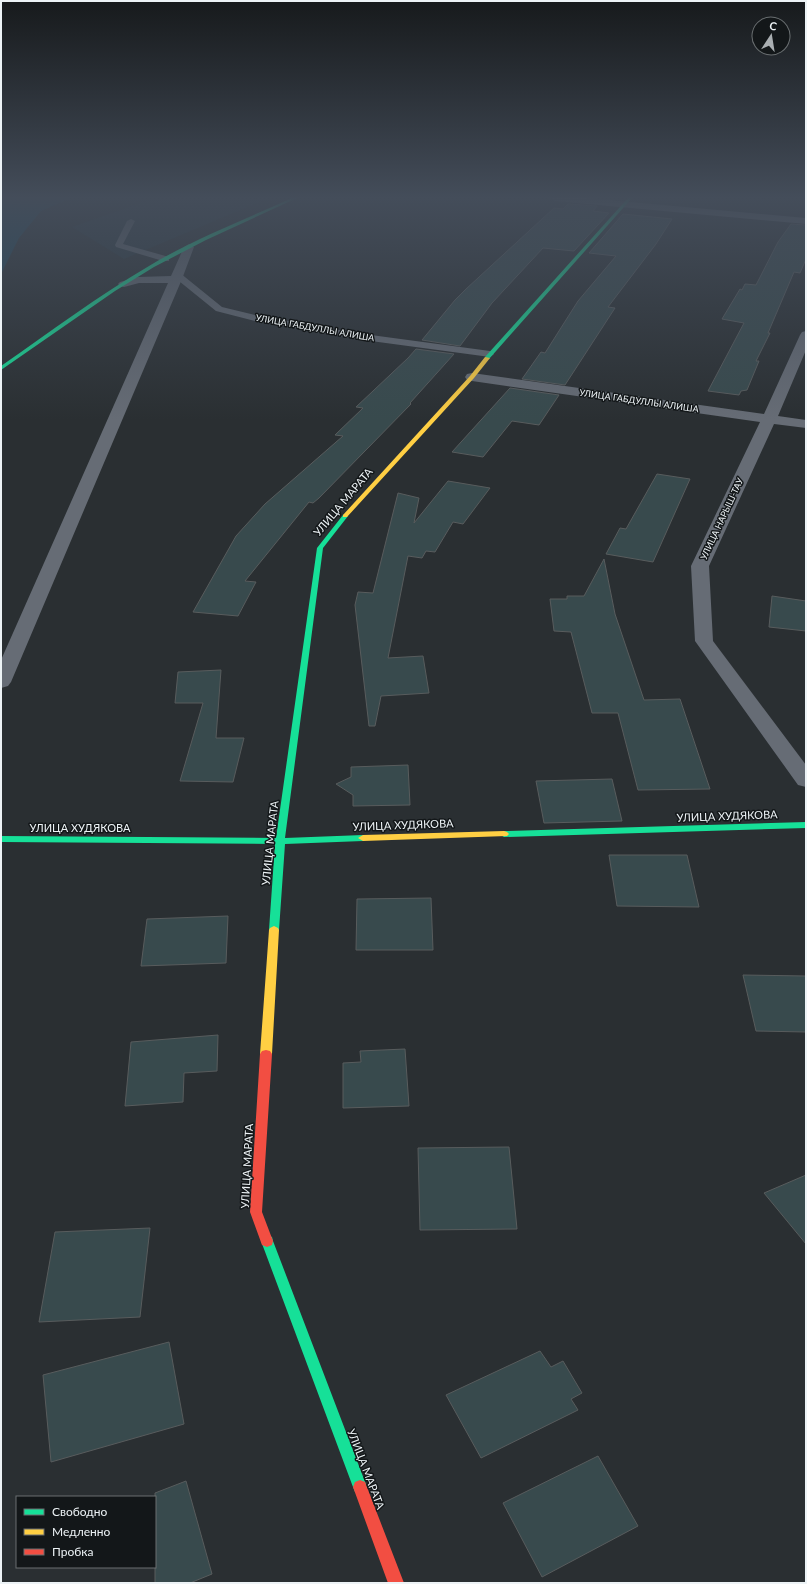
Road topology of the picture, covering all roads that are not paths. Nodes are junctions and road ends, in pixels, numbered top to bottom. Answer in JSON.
{"nodes":[{"id":1,"x":144,"y":272,"type":"edge"},
{"id":2,"x":178,"y":272,"type":"edge"},
{"id":3,"x":563,"y":272,"type":"edge"},
{"id":4,"x":176,"y":277,"type":"junction"},
{"id":5,"x":124,"y":284,"type":"junction"},
{"id":6,"x":806,"y":334,"type":"edge"},
{"id":7,"x":490,"y":354,"type":"junction"},
{"id":8,"x":1,"y":368,"type":"edge"},
{"id":9,"x":472,"y":377,"type":"junction"},
{"id":10,"x":769,"y":419,"type":"junction"},
{"id":11,"x":806,"y":424,"type":"edge"},
{"id":12,"x":1,"y":682,"type":"edge"},
{"id":13,"x":806,"y":780,"type":"edge"},
{"id":14,"x":806,"y":825,"type":"edge"},
{"id":15,"x":1,"y":839,"type":"edge"},
{"id":16,"x":280,"y":841,"type":"junction"},
{"id":17,"x":396,"y":1583,"type":"edge"}],
"edges":[{"from":1,"to":5,"type":"street"},
{"from":2,"to":4,"type":"street"},
{"from":3,"to":7,"type":"street","name":"УЛИЦА МАРАТА"},
{"from":4,"to":5,"type":"street"},
{"from":4,"to":7,"type":"lane","name":"УЛИЦА ГАБДУЛЛЫ АЛИША"},
{"from":4,"to":12,"type":"street"},
{"from":5,"to":8,"type":"street"},
{"from":6,"to":10,"type":"street","name":"УЛИЦА НАРЫШ-ТАУ"},
{"from":7,"to":9,"type":"street","name":"УЛИЦА МАРАТА"},
{"from":9,"to":10,"type":"street","name":"УЛИЦА ГАБДУЛЛЫ АЛИША"},
{"from":9,"to":16,"type":"street","name":"УЛИЦА МАРАТА"},
{"from":10,"to":11,"type":"street","name":"УЛИЦА ГАБДУЛЛЫ АЛИША"},
{"from":10,"to":13,"type":"street","name":"УЛИЦА НАРЫШ-ТАУ"},
{"from":14,"to":16,"type":"street","name":"УЛИЦА ХУДЯКОВА"},
{"from":15,"to":16,"type":"street","name":"УЛИЦА ХУДЯКОВА"},
{"from":16,"to":17,"type":"street","name":"УЛИЦА МАРАТА"}]}
